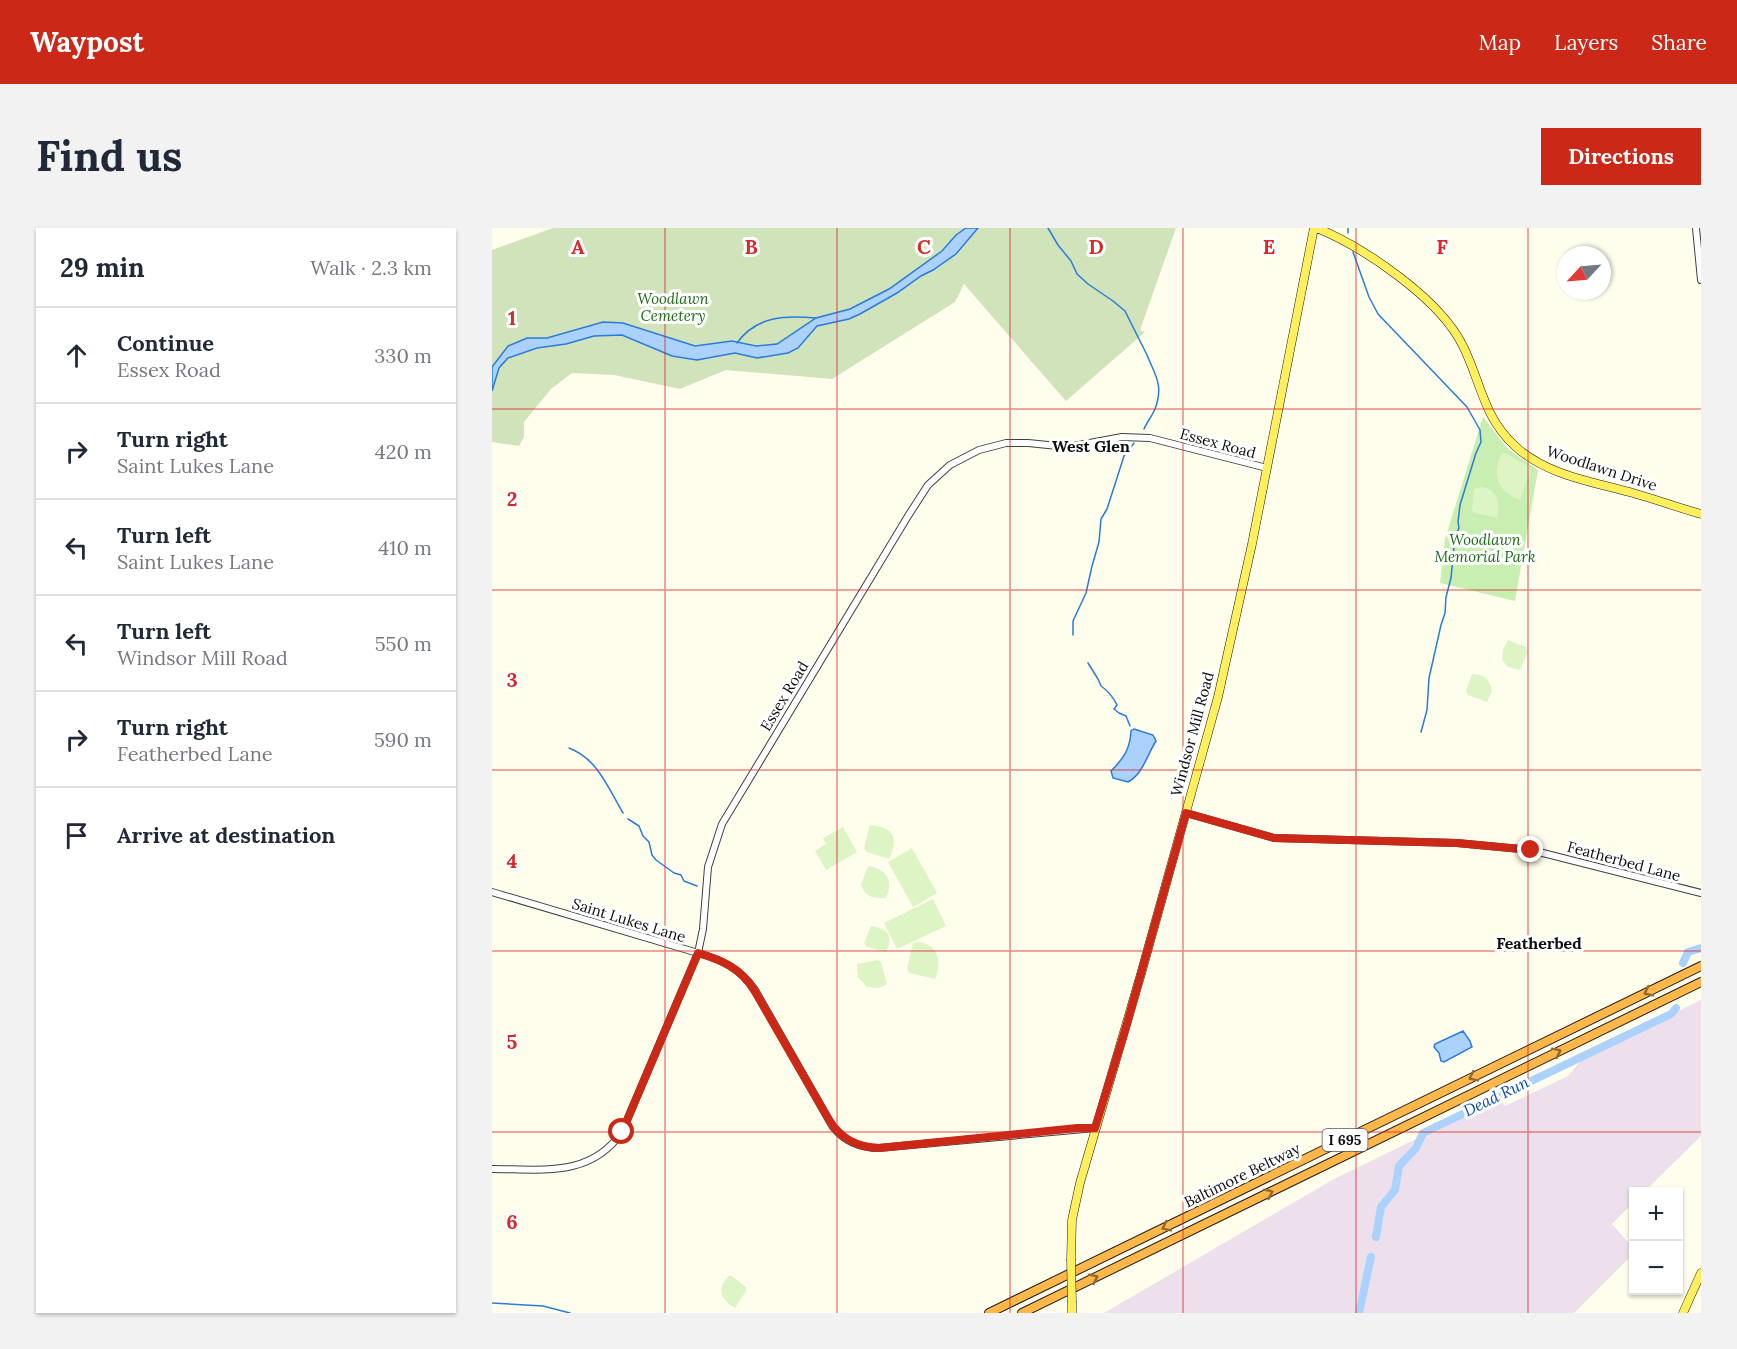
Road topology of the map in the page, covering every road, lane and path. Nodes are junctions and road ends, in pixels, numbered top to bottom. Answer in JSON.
{"nodes":[{"id":1,"x":1316,"y":228,"type":"edge"},
{"id":2,"x":1696,"y":228,"type":"edge"},
{"id":3,"x":1701,"y":280,"type":"edge"},
{"id":4,"x":1267,"y":468,"type":"junction"},
{"id":5,"x":1701,"y":514,"type":"edge"},
{"id":6,"x":1186,"y":813,"type":"junction"},
{"id":7,"x":492,"y":892,"type":"edge"},
{"id":8,"x":1701,"y":892,"type":"edge"},
{"id":9,"x":698,"y":953,"type":"junction"},
{"id":10,"x":1701,"y":966,"type":"edge"},
{"id":11,"x":1701,"y":982,"type":"edge"},
{"id":12,"x":1095,"y":1128,"type":"junction"},
{"id":13,"x":492,"y":1169,"type":"edge"},
{"id":14,"x":1701,"y":1273,"type":"edge"},
{"id":15,"x":989,"y":1313,"type":"edge"},
{"id":16,"x":1022,"y":1313,"type":"edge"},
{"id":17,"x":1072,"y":1313,"type":"edge"},
{"id":18,"x":1683,"y":1313,"type":"edge"}],
"edges":[{"from":1,"to":4,"type":"main road","name":"Windsor Mill Road"},
{"from":1,"to":5,"type":"main road","name":"Woodlawn Drive"},
{"from":2,"to":3,"type":"street"},
{"from":4,"to":6,"type":"main road","name":"Windsor Mill Road"},
{"from":4,"to":9,"type":"street","name":"Essex Road"},
{"from":6,"to":8,"type":"street","name":"Featherbed Lane"},
{"from":6,"to":12,"type":"main road","name":"Windsor Mill Road"},
{"from":7,"to":9,"type":"street","name":"Saint Lukes Lane"},
{"from":9,"to":12,"type":"street","name":"Saint Lukes Lane"},
{"from":9,"to":13,"type":"street","name":"Essex Road"},
{"from":10,"to":15,"type":"highway","name":"Baltimore Beltway","number":"I 695","one_way":true},
{"from":16,"to":11,"type":"highway","name":"Baltimore Beltway","number":"I 695","one_way":true},
{"from":12,"to":17,"type":"main road","name":"Windsor Mill Road","bridge":true},
{"from":14,"to":18,"type":"main road"}]}
